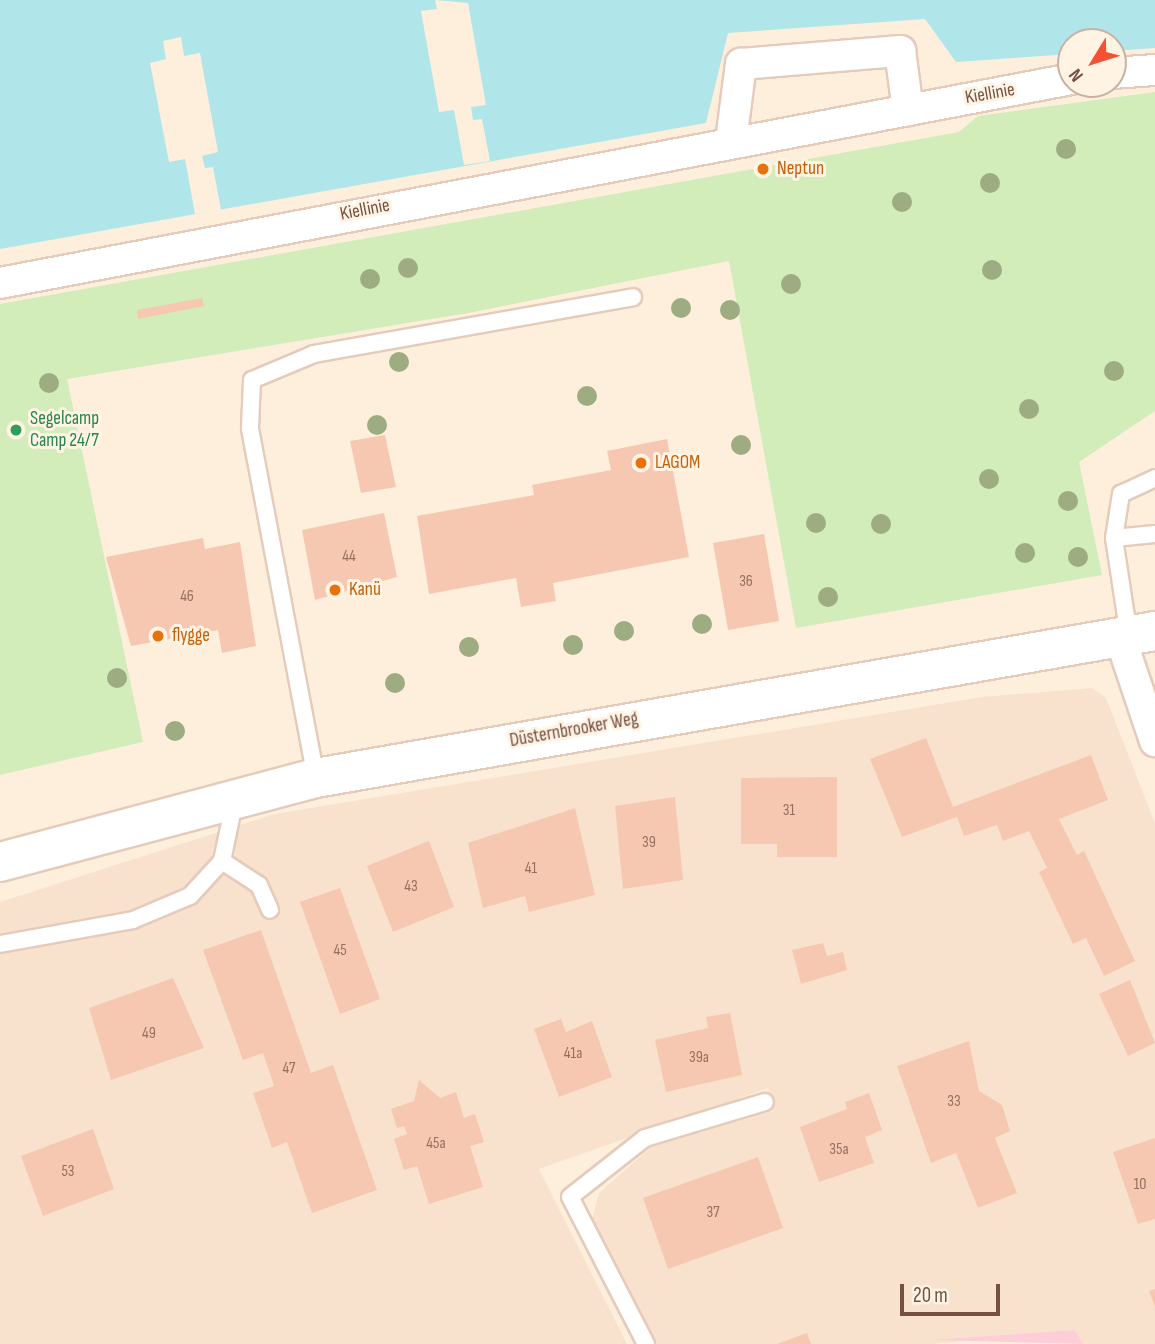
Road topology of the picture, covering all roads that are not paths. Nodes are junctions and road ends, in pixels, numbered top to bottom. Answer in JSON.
{"nodes":[{"id":1,"x":1155,"y":70,"type":"edge"},
{"id":2,"x":1127,"y":72,"type":"edge"},
{"id":3,"x":1057,"y":82,"type":"edge"},
{"id":4,"x":908,"y":110,"type":"junction"},
{"id":5,"x":731,"y":141,"type":"junction"},
{"id":6,"x":0,"y":283,"type":"edge"},
{"id":7,"x":634,"y":297,"type":"dead end"},
{"id":8,"x":1155,"y":478,"type":"edge"},
{"id":9,"x":1155,"y":534,"type":"edge"},
{"id":10,"x":1114,"y":538,"type":"junction"},
{"id":11,"x":1135,"y":635,"type":"edge"},
{"id":12,"x":1155,"y":741,"type":"edge"},
{"id":13,"x":316,"y":778,"type":"junction"},
{"id":14,"x":235,"y":798,"type":"junction"},
{"id":15,"x":0,"y":862,"type":"edge"},
{"id":16,"x":222,"y":862,"type":"junction"},
{"id":17,"x":270,"y":910,"type":"dead end"},
{"id":18,"x":0,"y":944,"type":"edge"},
{"id":19,"x":765,"y":1102,"type":"dead end"},
{"id":20,"x":646,"y":1344,"type":"edge"}],
"edges":[{"from":1,"to":2,"type":"street"},
{"from":3,"to":4,"type":"street","name":"Kiellinie"},
{"from":4,"to":5,"type":"street","name":"Kiellinie"},
{"from":4,"to":5,"type":"street"},
{"from":5,"to":6,"type":"street","name":"Kiellinie"},
{"from":7,"to":13,"type":"lane"},
{"from":8,"to":10,"type":"lane"},
{"from":9,"to":10,"type":"lane"},
{"from":10,"to":11,"type":"lane"},
{"from":11,"to":12,"type":"street"},
{"from":11,"to":13,"type":"street","name":"Düsternbrooker Weg"},
{"from":13,"to":14,"type":"street","name":"Düsternbrooker Weg"},
{"from":14,"to":15,"type":"street","name":"Düsternbrooker Weg"},
{"from":14,"to":16,"type":"lane"},
{"from":16,"to":17,"type":"lane"},
{"from":16,"to":18,"type":"lane"},
{"from":19,"to":20,"type":"lane"}]}
